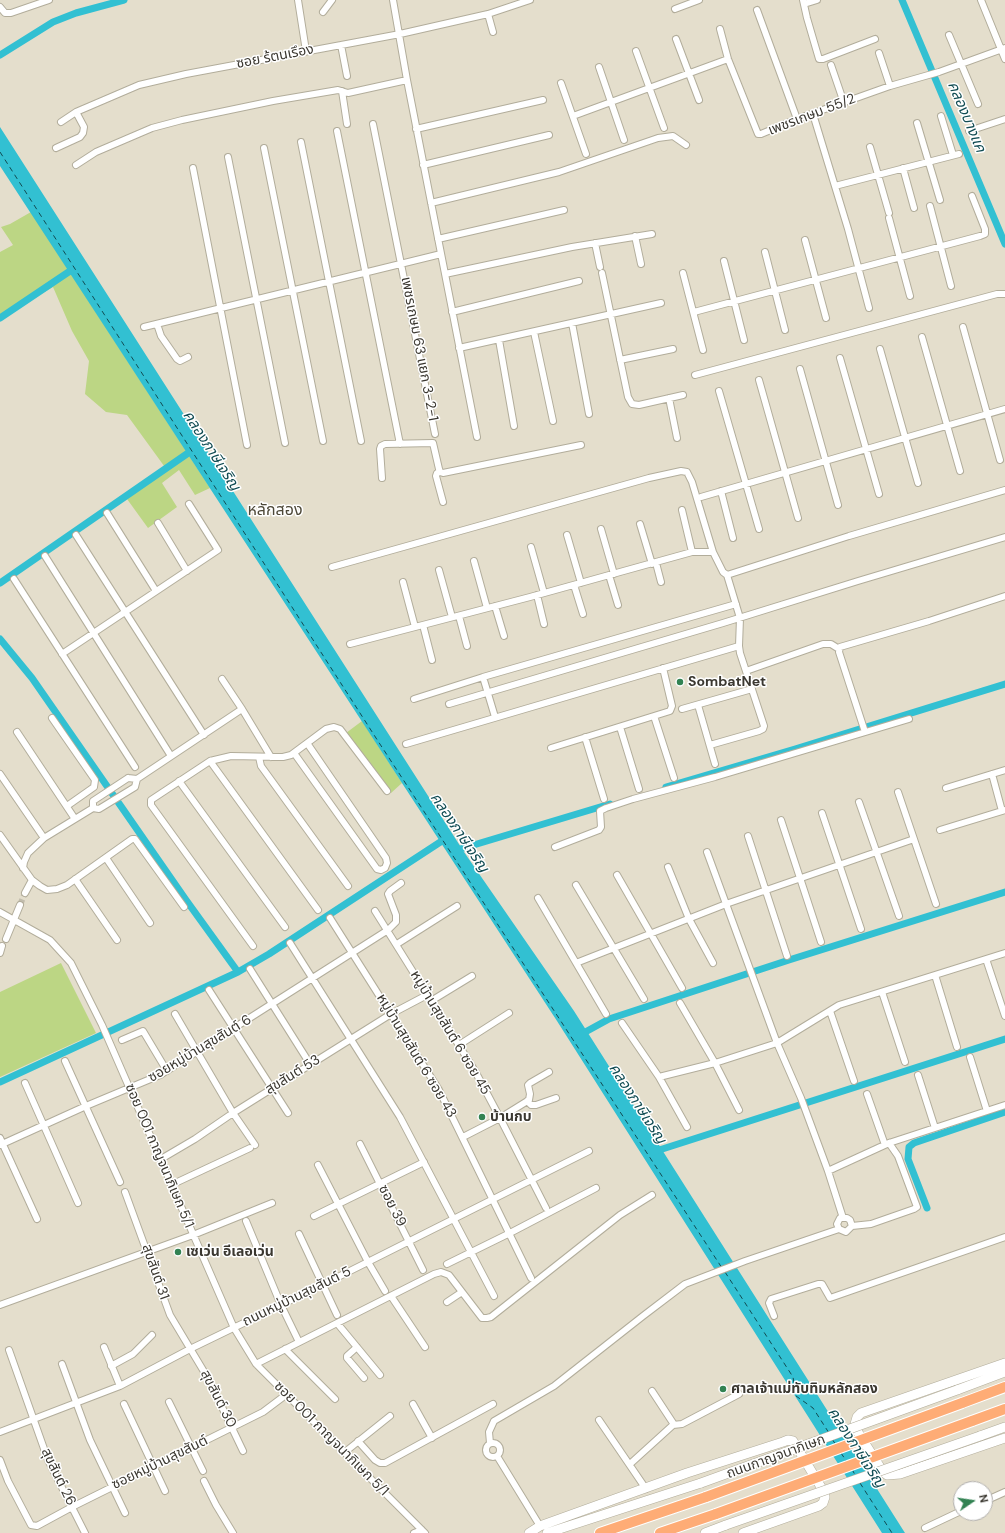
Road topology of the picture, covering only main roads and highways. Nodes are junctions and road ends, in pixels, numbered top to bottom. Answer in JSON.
{"nodes":[{"id":1,"x":1005,"y":1363,"type":"edge"},
{"id":2,"x":1005,"y":1372,"type":"edge"},
{"id":3,"x":1005,"y":1387,"type":"edge"},
{"id":4,"x":1005,"y":1409,"type":"edge"},
{"id":5,"x":1005,"y":1427,"type":"edge"},
{"id":6,"x":1005,"y":1438,"type":"edge"},
{"id":7,"x":544,"y":1530,"type":"edge"},
{"id":8,"x":755,"y":1531,"type":"edge"},
{"id":9,"x":529,"y":1533,"type":"edge"},
{"id":10,"x":600,"y":1533,"type":"edge"},
{"id":11,"x":660,"y":1533,"type":"edge"},
{"id":12,"x":705,"y":1533,"type":"edge"},
{"id":13,"x":743,"y":1533,"type":"edge"}],
"edges":[{"from":1,"to":6,"type":"main road"},
{"from":2,"to":7,"type":"main road","bridge":true},
{"from":3,"to":10,"type":"highway","name":"ถนนกาญจนาภิเษก","bridge":true},
{"from":4,"to":11,"type":"highway","bridge":true},
{"from":5,"to":12,"type":"main road","bridge":true},
{"from":7,"to":8,"type":"main road"},
{"from":7,"to":9,"type":"main road"},
{"from":8,"to":13,"type":"main road"}]}
